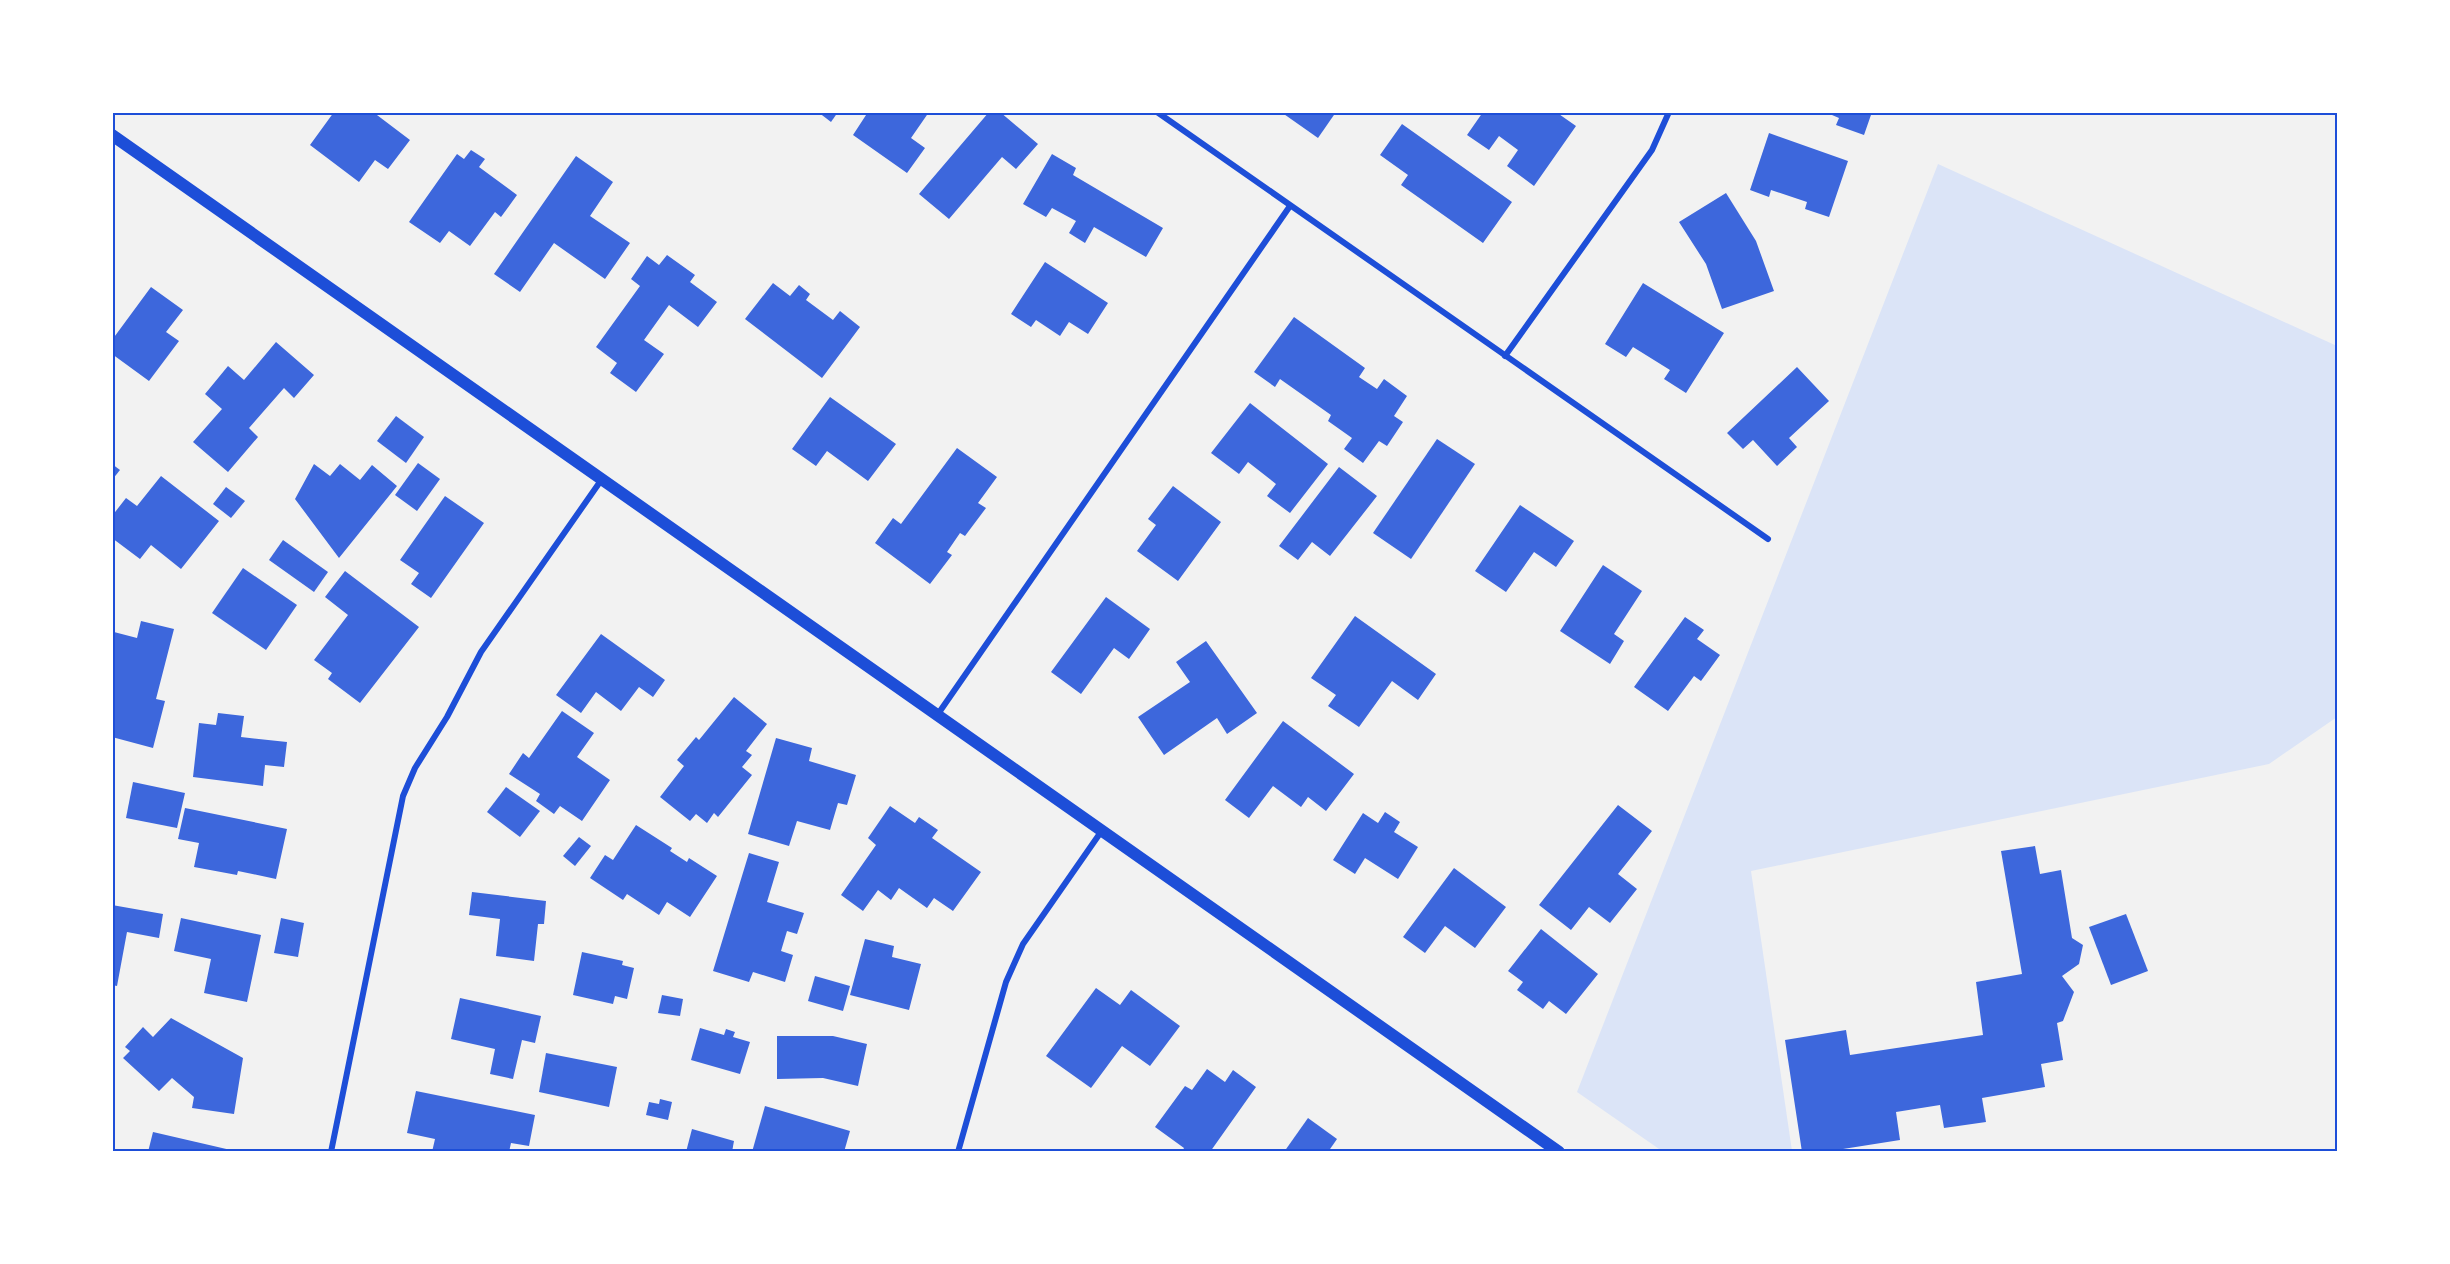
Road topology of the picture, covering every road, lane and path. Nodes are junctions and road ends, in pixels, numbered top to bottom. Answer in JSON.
{"nodes":[{"id":1,"x":1157,"y":112,"type":"edge"},
{"id":2,"x":1669,"y":112,"type":"edge"},
{"id":3,"x":112,"y":135,"type":"edge"},
{"id":4,"x":1290,"y":206,"type":"junction"},
{"id":5,"x":1505,"y":356,"type":"junction"},
{"id":6,"x":602,"y":479,"type":"junction"},
{"id":7,"x":1768,"y":539,"type":"dead end"},
{"id":8,"x":938,"y":714,"type":"junction"},
{"id":9,"x":1103,"y":829,"type":"junction"},
{"id":10,"x":331,"y":1152,"type":"edge"},
{"id":11,"x":958,"y":1152,"type":"edge"},
{"id":12,"x":1559,"y":1152,"type":"edge"}],
"edges":[{"from":1,"to":4,"type":"street"},
{"from":2,"to":5,"type":"street"},
{"from":3,"to":6,"type":"main road"},
{"from":4,"to":5,"type":"street"},
{"from":4,"to":8,"type":"street"},
{"from":5,"to":7,"type":"street"},
{"from":6,"to":8,"type":"main road"},
{"from":6,"to":10,"type":"street"},
{"from":8,"to":9,"type":"main road"},
{"from":9,"to":11,"type":"street"},
{"from":9,"to":12,"type":"main road"}]}
